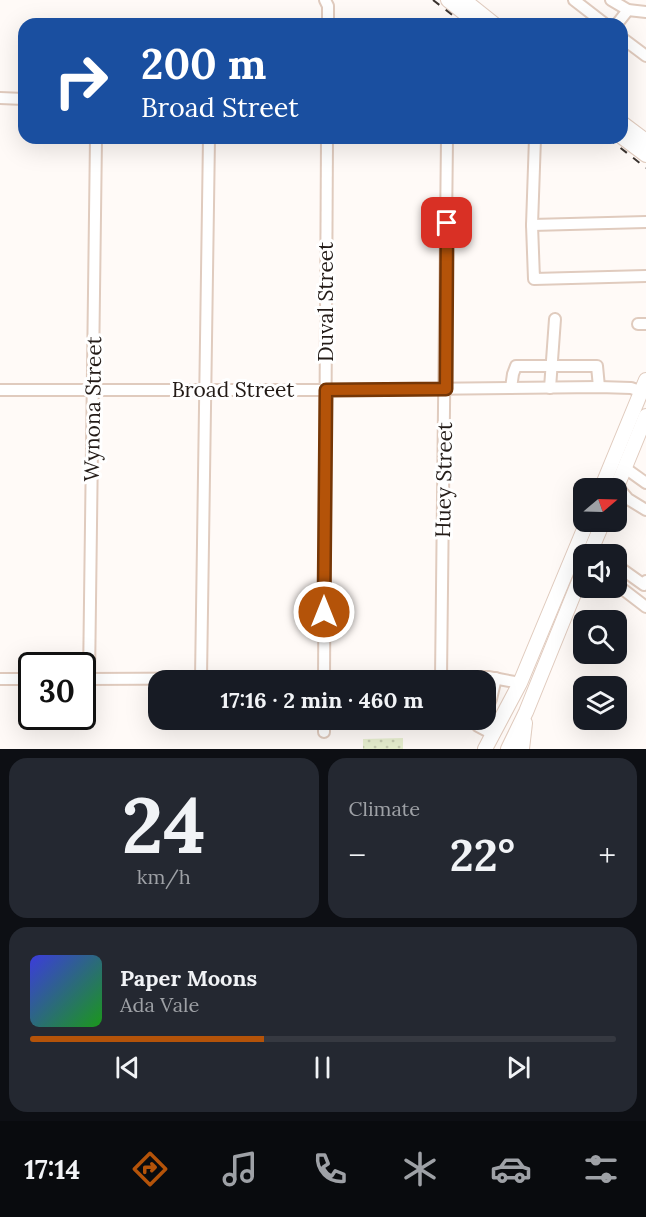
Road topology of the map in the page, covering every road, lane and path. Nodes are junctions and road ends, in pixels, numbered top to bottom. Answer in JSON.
{"nodes":[{"id":1,"x":327,"y":0,"type":"edge"},
{"id":2,"x":448,"y":0,"type":"edge"},
{"id":3,"x":574,"y":0,"type":"edge"},
{"id":4,"x":611,"y":0,"type":"edge"},
{"id":5,"x":466,"y":4,"type":"edge"},
{"id":6,"x":628,"y":10,"type":"junction"},
{"id":7,"x":646,"y":12,"type":"edge"},
{"id":8,"x":328,"y":18,"type":"edge"},
{"id":9,"x":474,"y":18,"type":"edge"},
{"id":10,"x":486,"y":18,"type":"edge"},
{"id":11,"x":597,"y":18,"type":"edge"},
{"id":12,"x":622,"y":18,"type":"edge"},
{"id":13,"x":628,"y":42,"type":"edge"},
{"id":14,"x":646,"y":56,"type":"edge"},
{"id":15,"x":0,"y":98,"type":"edge"},
{"id":16,"x":18,"y":99,"type":"edge"},
{"id":17,"x":628,"y":128,"type":"edge"},
{"id":18,"x":646,"y":141,"type":"edge"},
{"id":19,"x":628,"y":142,"type":"edge"},
{"id":20,"x":96,"y":144,"type":"edge"},
{"id":21,"x":209,"y":144,"type":"edge"},
{"id":22,"x":327,"y":144,"type":"edge"},
{"id":23,"x":447,"y":144,"type":"edge"},
{"id":24,"x":535,"y":144,"type":"edge"},
{"id":25,"x":646,"y":155,"type":"edge"},
{"id":26,"x":646,"y":222,"type":"edge"},
{"id":27,"x":532,"y":225,"type":"junction"},
{"id":28,"x":646,"y":276,"type":"edge"},
{"id":29,"x":555,"y":319,"type":"dead end"},
{"id":30,"x":551,"y":367,"type":"junction"},
{"id":31,"x":580,"y":367,"type":"junction"},
{"id":32,"x":580,"y":387,"type":"junction"},
{"id":33,"x":599,"y":387,"type":"junction"},
{"id":34,"x":511,"y":388,"type":"junction"},
{"id":35,"x":550,"y":388,"type":"junction"},
{"id":36,"x":645,"y":388,"type":"edge"},
{"id":37,"x":206,"y":389,"type":"junction"},
{"id":38,"x":446,"y":389,"type":"junction"},
{"id":39,"x":0,"y":390,"type":"edge"},
{"id":40,"x":94,"y":390,"type":"junction"},
{"id":41,"x":326,"y":390,"type":"junction"},
{"id":42,"x":646,"y":416,"type":"edge"},
{"id":43,"x":625,"y":468,"type":"junction"},
{"id":44,"x":606,"y":478,"type":"edge"},
{"id":45,"x":621,"y":478,"type":"edge"},
{"id":46,"x":646,"y":483,"type":"edge"},
{"id":47,"x":627,"y":498,"type":"edge"},
{"id":48,"x":646,"y":510,"type":"edge"},
{"id":49,"x":627,"y":573,"type":"edge"},
{"id":50,"x":646,"y":581,"type":"edge"},
{"id":51,"x":573,"y":584,"type":"edge"},
{"id":52,"x":627,"y":592,"type":"edge"},
{"id":53,"x":573,"y":596,"type":"edge"},
{"id":54,"x":646,"y":607,"type":"edge"},
{"id":55,"x":87,"y":652,"type":"edge"},
{"id":56,"x":201,"y":670,"type":"edge"},
{"id":57,"x":324,"y":670,"type":"edge"},
{"id":58,"x":441,"y":670,"type":"edge"},
{"id":59,"x":148,"y":678,"type":"edge"},
{"id":60,"x":496,"y":678,"type":"edge"},
{"id":61,"x":0,"y":679,"type":"edge"},
{"id":62,"x":18,"y":679,"type":"edge"},
{"id":63,"x":96,"y":679,"type":"edge"},
{"id":64,"x":520,"y":683,"type":"junction"},
{"id":65,"x":526,"y":712,"type":"junction"},
{"id":66,"x":486,"y":730,"type":"edge"},
{"id":67,"x":493,"y":734,"type":"junction"},
{"id":68,"x":485,"y":749,"type":"edge"},
{"id":69,"x":507,"y":749,"type":"edge"},
{"id":70,"x":522,"y":749,"type":"edge"}],
"edges":[{"from":1,"to":8,"type":"street"},
{"from":2,"to":5,"type":"main road"},
{"from":3,"to":11,"type":"street"},
{"from":4,"to":6,"type":"street"},
{"from":5,"to":9,"type":"main road"},
{"from":5,"to":10,"type":"main road"},
{"from":6,"to":7,"type":"street"},
{"from":6,"to":12,"type":"street"},
{"from":13,"to":14,"type":"street"},
{"from":15,"to":16,"type":"street"},
{"from":17,"to":18,"type":"main road"},
{"from":19,"to":25,"type":"main road"},
{"from":20,"to":40,"type":"street","name":"Wynona Street"},
{"from":21,"to":37,"type":"street"},
{"from":22,"to":41,"type":"street","name":"Duval Street"},
{"from":23,"to":38,"type":"street","name":"Huey Street"},
{"from":24,"to":27,"type":"street"},
{"from":26,"to":27,"type":"street"},
{"from":27,"to":28,"type":"street"},
{"from":29,"to":30,"type":"street"},
{"from":30,"to":31,"type":"street"},
{"from":30,"to":34,"type":"street"},
{"from":30,"to":35,"type":"street"},
{"from":31,"to":32,"type":"street"},
{"from":31,"to":33,"type":"street"},
{"from":32,"to":33,"type":"street","name":"Broad Street"},
{"from":32,"to":35,"type":"street","name":"Broad Street"},
{"from":33,"to":36,"type":"street","name":"Broad Street"},
{"from":34,"to":35,"type":"street","name":"Broad Street"},
{"from":34,"to":38,"type":"street","name":"Broad Street"},
{"from":36,"to":44,"type":"main road"},
{"from":37,"to":40,"type":"street","name":"Broad Street"},
{"from":37,"to":41,"type":"street","name":"Broad Street"},
{"from":37,"to":56,"type":"street"},
{"from":38,"to":41,"type":"street","name":"Broad Street"},
{"from":38,"to":58,"type":"street","name":"Huey Street"},
{"from":39,"to":40,"type":"street","name":"Broad Street"},
{"from":40,"to":55,"type":"street","name":"Wynona Street"},
{"from":41,"to":57,"type":"street","name":"Duval Street"},
{"from":42,"to":43,"type":"main road"},
{"from":43,"to":45,"type":"main road"},
{"from":43,"to":46,"type":"street"},
{"from":47,"to":48,"type":"street"},
{"from":49,"to":50,"type":"street"},
{"from":51,"to":64,"type":"main road"},
{"from":52,"to":54,"type":"street"},
{"from":53,"to":65,"type":"main road"},
{"from":59,"to":63,"type":"street"},
{"from":60,"to":64,"type":"street"},
{"from":61,"to":62,"type":"street"},
{"from":64,"to":67,"type":"main road"},
{"from":64,"to":69,"type":"main road"},
{"from":65,"to":69,"type":"main road"},
{"from":65,"to":70,"type":"main road"},
{"from":66,"to":67,"type":"street"},
{"from":67,"to":68,"type":"main road"}]}
